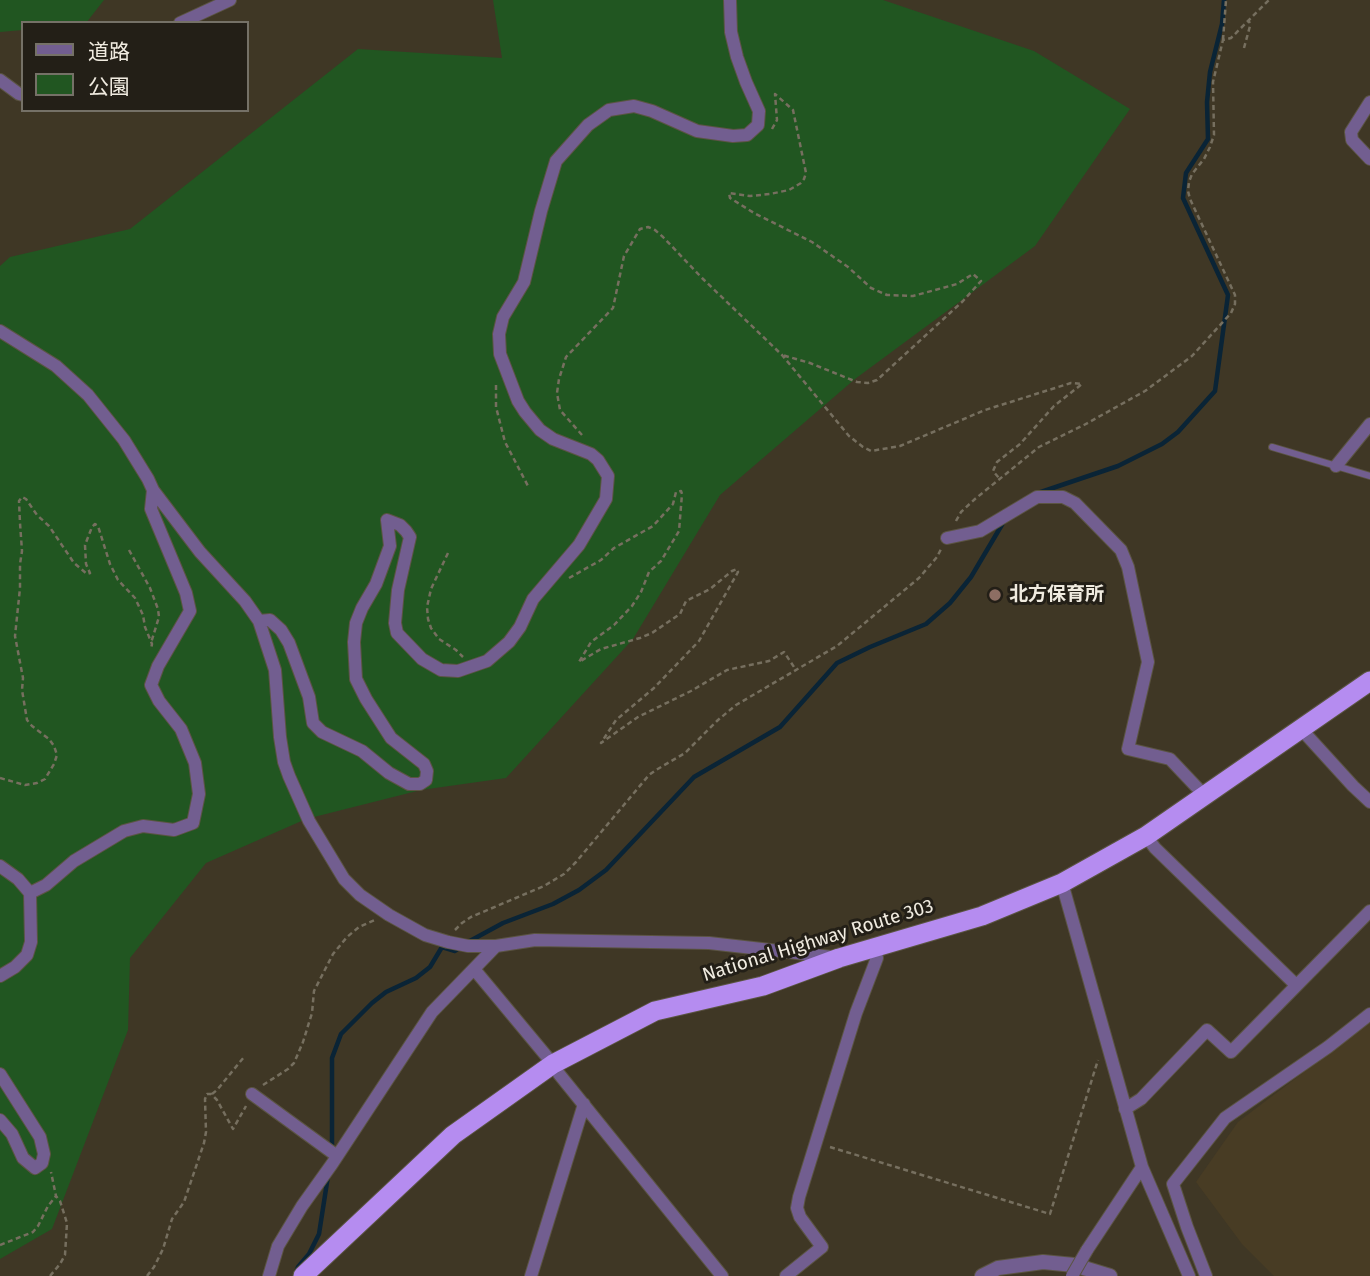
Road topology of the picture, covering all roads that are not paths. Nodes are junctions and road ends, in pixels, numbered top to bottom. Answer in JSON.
{"nodes":[{"id":1,"x":230,"y":0,"type":"edge"},
{"id":2,"x":730,"y":0,"type":"edge"},
{"id":3,"x":184,"y":21,"type":"edge"},
{"id":4,"x":0,"y":80,"type":"edge"},
{"id":5,"x":21,"y":94,"type":"edge"},
{"id":6,"x":1370,"y":102,"type":"edge"},
{"id":7,"x":1370,"y":159,"type":"edge"},
{"id":8,"x":0,"y":331,"type":"edge"},
{"id":9,"x":1370,"y":424,"type":"edge"},
{"id":10,"x":1272,"y":447,"type":"dead end"},
{"id":11,"x":1336,"y":466,"type":"junction"},
{"id":12,"x":1370,"y":476,"type":"edge"},
{"id":13,"x":153,"y":490,"type":"junction"},
{"id":14,"x":947,"y":538,"type":"road end"},
{"id":15,"x":259,"y":621,"type":"junction"},
{"id":16,"x":1370,"y":681,"type":"edge"},
{"id":17,"x":1302,"y":730,"type":"junction"},
{"id":18,"x":1205,"y":796,"type":"junction"},
{"id":19,"x":1370,"y":802,"type":"edge"},
{"id":20,"x":1146,"y":836,"type":"junction"},
{"id":21,"x":0,"y":866,"type":"edge"},
{"id":22,"x":1062,"y":883,"type":"junction"},
{"id":23,"x":30,"y":893,"type":"junction"},
{"id":24,"x":1370,"y":911,"type":"edge"},
{"id":25,"x":496,"y":946,"type":"junction"},
{"id":26,"x":875,"y":947,"type":"junction"},
{"id":27,"x":839,"y":958,"type":"junction"},
{"id":28,"x":474,"y":969,"type":"junction"},
{"id":29,"x":0,"y":976,"type":"edge"},
{"id":30,"x":1296,"y":985,"type":"junction"},
{"id":31,"x":1370,"y":1014,"type":"edge"},
{"id":32,"x":554,"y":1064,"type":"junction"},
{"id":33,"x":0,"y":1074,"type":"edge"},
{"id":34,"x":252,"y":1094,"type":"dead end"},
{"id":35,"x":584,"y":1104,"type":"junction"},
{"id":36,"x":1125,"y":1109,"type":"junction"},
{"id":37,"x":0,"y":1120,"type":"edge"},
{"id":38,"x":337,"y":1156,"type":"junction"},
{"id":39,"x":1142,"y":1167,"type":"junction"},
{"id":40,"x":308,"y":1274,"type":"edge"},
{"id":41,"x":269,"y":1276,"type":"edge"},
{"id":42,"x":531,"y":1276,"type":"edge"},
{"id":43,"x":722,"y":1276,"type":"edge"},
{"id":44,"x":786,"y":1276,"type":"edge"},
{"id":45,"x":982,"y":1276,"type":"edge"},
{"id":46,"x":1072,"y":1276,"type":"edge"},
{"id":47,"x":1110,"y":1276,"type":"edge"},
{"id":48,"x":1189,"y":1276,"type":"edge"},
{"id":49,"x":1206,"y":1276,"type":"edge"}],
"edges":[{"from":1,"to":3,"type":"street"},
{"from":2,"to":15,"type":"street"},
{"from":4,"to":5,"type":"street"},
{"from":6,"to":7,"type":"street"},
{"from":8,"to":13,"type":"street"},
{"from":9,"to":11,"type":"street"},
{"from":10,"to":11,"type":"lane"},
{"from":11,"to":12,"type":"lane"},
{"from":13,"to":15,"type":"street"},
{"from":13,"to":23,"type":"street"},
{"from":14,"to":18,"type":"street"},
{"from":15,"to":25,"type":"street"},
{"from":16,"to":17,"type":"highway","name":"National Highway Route 303"},
{"from":17,"to":18,"type":"highway","name":"National Highway Route 303"},
{"from":17,"to":19,"type":"street"},
{"from":18,"to":20,"type":"highway","name":"National Highway Route 303"},
{"from":20,"to":22,"type":"highway","name":"National Highway Route 303"},
{"from":20,"to":30,"type":"street"},
{"from":21,"to":23,"type":"street"},
{"from":22,"to":26,"type":"highway","name":"National Highway Route 303"},
{"from":22,"to":36,"type":"street"},
{"from":23,"to":29,"type":"street"},
{"from":24,"to":30,"type":"street"},
{"from":25,"to":27,"type":"street"},
{"from":25,"to":28,"type":"street"},
{"from":26,"to":27,"type":"highway","name":"National Highway Route 303"},
{"from":26,"to":44,"type":"street"},
{"from":27,"to":32,"type":"highway","name":"National Highway Route 303"},
{"from":28,"to":32,"type":"street"},
{"from":28,"to":38,"type":"street"},
{"from":30,"to":36,"type":"street"},
{"from":31,"to":49,"type":"street"},
{"from":32,"to":35,"type":"street"},
{"from":32,"to":40,"type":"highway","name":"National Highway Route 303"},
{"from":33,"to":37,"type":"street"},
{"from":34,"to":38,"type":"street"},
{"from":35,"to":42,"type":"street"},
{"from":35,"to":43,"type":"street"},
{"from":36,"to":39,"type":"street"},
{"from":38,"to":41,"type":"street"},
{"from":39,"to":46,"type":"street","bridge":true},
{"from":39,"to":48,"type":"street"},
{"from":45,"to":47,"type":"street"}]}
